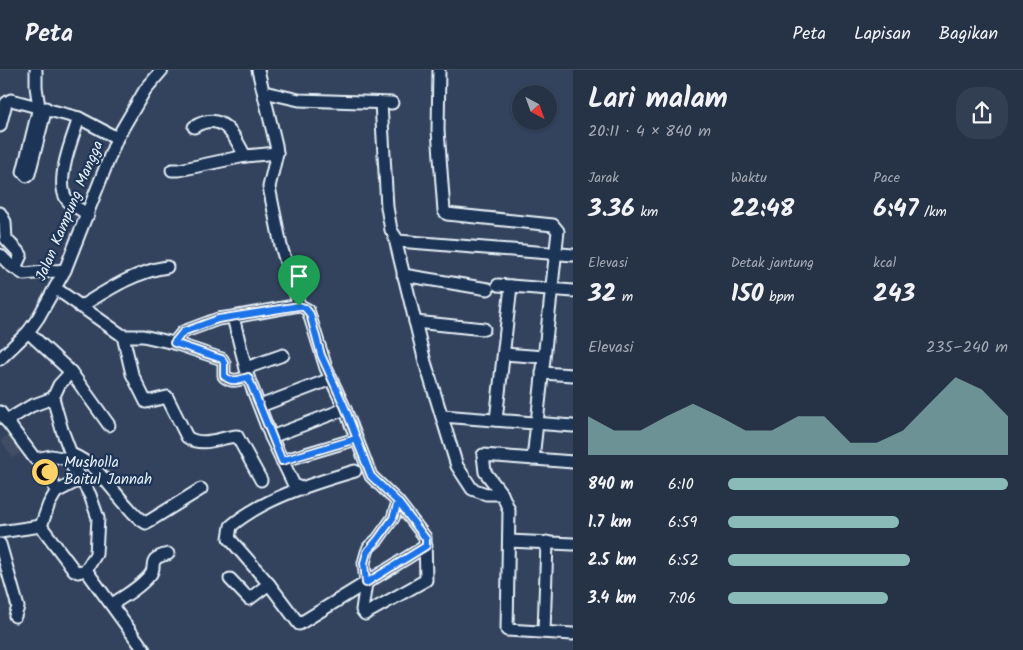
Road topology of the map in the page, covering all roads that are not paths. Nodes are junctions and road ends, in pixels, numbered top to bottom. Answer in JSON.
{"nodes":[{"id":1,"x":36,"y":70,"type":"edge"},
{"id":2,"x":162,"y":70,"type":"edge"},
{"id":3,"x":258,"y":70,"type":"edge"},
{"id":4,"x":439,"y":70,"type":"edge"},
{"id":5,"x":36,"y":87,"type":"junction"},
{"id":6,"x":264,"y":92,"type":"junction"},
{"id":7,"x":20,"y":102,"type":"junction"},
{"id":8,"x":42,"y":107,"type":"junction"},
{"id":9,"x":79,"y":118,"type":"junction"},
{"id":10,"x":0,"y":126,"type":"edge"},
{"id":11,"x":194,"y":127,"type":"dead end"},
{"id":12,"x":117,"y":138,"type":"junction"},
{"id":13,"x":277,"y":153,"type":"junction"},
{"id":14,"x":245,"y":156,"type":"junction"},
{"id":15,"x":172,"y":170,"type":"dead end"},
{"id":16,"x":0,"y":213,"type":"edge"},
{"id":17,"x":88,"y":214,"type":"junction"},
{"id":18,"x":395,"y":239,"type":"junction"},
{"id":19,"x":557,"y":254,"type":"junction"},
{"id":20,"x":573,"y":254,"type":"edge"},
{"id":21,"x":0,"y":255,"type":"edge"},
{"id":22,"x":166,"y":267,"type":"dead end"},
{"id":23,"x":15,"y":268,"type":"junction"},
{"id":24,"x":65,"y":270,"type":"junction"},
{"id":25,"x":403,"y":275,"type":"junction"},
{"id":26,"x":511,"y":286,"type":"junction"},
{"id":27,"x":55,"y":288,"type":"junction"},
{"id":28,"x":551,"y":289,"type":"junction"},
{"id":29,"x":573,"y":290,"type":"edge"},
{"id":30,"x":299,"y":306,"type":"junction"},
{"id":31,"x":80,"y":307,"type":"junction"},
{"id":32,"x":233,"y":318,"type":"junction"},
{"id":33,"x":415,"y":322,"type":"junction"},
{"id":34,"x":484,"y":329,"type":"dead end"},
{"id":35,"x":28,"y":332,"type":"junction"},
{"id":36,"x":123,"y":336,"type":"junction"},
{"id":37,"x":174,"y":343,"type":"junction"},
{"id":38,"x":283,"y":354,"type":"dead end"},
{"id":39,"x":504,"y":354,"type":"junction"},
{"id":40,"x":544,"y":357,"type":"junction"},
{"id":41,"x":0,"y":359,"type":"edge"},
{"id":42,"x":71,"y":372,"type":"junction"},
{"id":43,"x":247,"y":372,"type":"junction"},
{"id":44,"x":542,"y":372,"type":"junction"},
{"id":45,"x":573,"y":375,"type":"edge"},
{"id":46,"x":331,"y":378,"type":"junction"},
{"id":47,"x":53,"y":398,"type":"junction"},
{"id":48,"x":260,"y":406,"type":"junction"},
{"id":49,"x":345,"y":408,"type":"junction"},
{"id":50,"x":3,"y":416,"type":"edge"},
{"id":51,"x":442,"y":416,"type":"junction"},
{"id":52,"x":496,"y":420,"type":"junction"},
{"id":53,"x":537,"y":424,"type":"junction"},
{"id":54,"x":109,"y":425,"type":"dead end"},
{"id":55,"x":573,"y":426,"type":"edge"},
{"id":56,"x":272,"y":437,"type":"junction"},
{"id":57,"x":356,"y":439,"type":"junction"},
{"id":58,"x":69,"y":456,"type":"junction"},
{"id":59,"x":533,"y":459,"type":"junction"},
{"id":60,"x":282,"y":461,"type":"junction"},
{"id":61,"x":573,"y":462,"type":"edge"},
{"id":62,"x":356,"y":471,"type":"dead end"},
{"id":63,"x":81,"y":479,"type":"junction"},
{"id":64,"x":52,"y":480,"type":"dead end"},
{"id":65,"x":261,"y":480,"type":"dead end"},
{"id":66,"x":201,"y":489,"type":"dead end"},
{"id":67,"x":302,"y":489,"type":"junction"},
{"id":68,"x":56,"y":492,"type":"junction"},
{"id":69,"x":502,"y":494,"type":"junction"},
{"id":70,"x":398,"y":502,"type":"junction"},
{"id":71,"x":41,"y":526,"type":"junction"},
{"id":72,"x":0,"y":532,"type":"edge"},
{"id":73,"x":509,"y":541,"type":"junction"},
{"id":74,"x":547,"y":542,"type":"junction"},
{"id":75,"x":0,"y":544,"type":"edge"},
{"id":76,"x":573,"y":544,"type":"edge"},
{"id":77,"x":426,"y":546,"type":"junction"},
{"id":78,"x":168,"y":554,"type":"dead end"},
{"id":79,"x":86,"y":570,"type":"junction"},
{"id":80,"x":4,"y":576,"type":"edge"},
{"id":81,"x":230,"y":579,"type":"dead end"},
{"id":82,"x":366,"y":583,"type":"junction"},
{"id":83,"x":269,"y":584,"type":"junction"},
{"id":84,"x":112,"y":604,"type":"junction"},
{"id":85,"x":15,"y":616,"type":"dead end"},
{"id":86,"x":544,"y":632,"type":"junction"},
{"id":87,"x":573,"y":634,"type":"edge"},
{"id":88,"x":144,"y":650,"type":"edge"}],
"edges":[{"from":1,"to":5,"type":"street"},
{"from":2,"to":12,"type":"street","name":"Jalan Kampung Mangga"},
{"from":3,"to":6,"type":"street"},
{"from":4,"to":19,"type":"street"},
{"from":5,"to":7,"type":"street"},
{"from":5,"to":8,"type":"street"},
{"from":6,"to":13,"type":"street"},
{"from":6,"to":18,"type":"street"},
{"from":7,"to":8,"type":"street"},
{"from":7,"to":10,"type":"street"},
{"from":8,"to":8,"type":"street"},
{"from":8,"to":9,"type":"street"},
{"from":9,"to":12,"type":"street"},
{"from":9,"to":17,"type":"street"},
{"from":11,"to":14,"type":"street"},
{"from":12,"to":17,"type":"street","name":"Jalan Kampung Mangga"},
{"from":13,"to":14,"type":"street"},
{"from":13,"to":30,"type":"street"},
{"from":14,"to":15,"type":"street"},
{"from":16,"to":23,"type":"street"},
{"from":17,"to":24,"type":"street","name":"Jalan Kampung Mangga"},
{"from":18,"to":19,"type":"street"},
{"from":18,"to":25,"type":"street"},
{"from":19,"to":20,"type":"street"},
{"from":19,"to":28,"type":"street"},
{"from":21,"to":23,"type":"street"},
{"from":22,"to":31,"type":"street"},
{"from":23,"to":24,"type":"street"},
{"from":24,"to":27,"type":"street","name":"Jalan Kampung Mangga"},
{"from":25,"to":26,"type":"street"},
{"from":25,"to":33,"type":"street"},
{"from":26,"to":28,"type":"street"},
{"from":26,"to":39,"type":"street"},
{"from":27,"to":31,"type":"street"},
{"from":27,"to":35,"type":"street","name":"Jalan Kampung Mangga"},
{"from":28,"to":29,"type":"street"},
{"from":28,"to":40,"type":"street"},
{"from":30,"to":32,"type":"street"},
{"from":30,"to":46,"type":"street"},
{"from":31,"to":36,"type":"street"},
{"from":32,"to":37,"type":"street"},
{"from":32,"to":43,"type":"street"},
{"from":33,"to":34,"type":"street"},
{"from":33,"to":51,"type":"street"},
{"from":35,"to":41,"type":"street","name":"Jalan Kampung Mangga"},
{"from":35,"to":42,"type":"street"},
{"from":36,"to":37,"type":"street"},
{"from":36,"to":65,"type":"street"},
{"from":37,"to":43,"type":"street"},
{"from":38,"to":43,"type":"street"},
{"from":39,"to":40,"type":"street"},
{"from":39,"to":52,"type":"street"},
{"from":40,"to":44,"type":"street"},
{"from":42,"to":47,"type":"street"},
{"from":42,"to":54,"type":"street"},
{"from":43,"to":48,"type":"street"},
{"from":44,"to":45,"type":"street"},
{"from":44,"to":53,"type":"street"},
{"from":46,"to":48,"type":"street"},
{"from":46,"to":49,"type":"street"},
{"from":47,"to":50,"type":"street"},
{"from":47,"to":58,"type":"street"},
{"from":48,"to":56,"type":"street"},
{"from":49,"to":56,"type":"street"},
{"from":49,"to":57,"type":"street"},
{"from":50,"to":58,"type":"street"},
{"from":51,"to":52,"type":"street"},
{"from":51,"to":69,"type":"street"},
{"from":52,"to":53,"type":"street"},
{"from":53,"to":55,"type":"street"},
{"from":53,"to":59,"type":"street"},
{"from":56,"to":60,"type":"street"},
{"from":57,"to":60,"type":"street"},
{"from":57,"to":70,"type":"street"},
{"from":58,"to":63,"type":"street"},
{"from":58,"to":66,"type":"street"},
{"from":59,"to":61,"type":"street"},
{"from":59,"to":69,"type":"street"},
{"from":60,"to":67,"type":"street"},
{"from":62,"to":67,"type":"street"},
{"from":63,"to":68,"type":"street"},
{"from":63,"to":79,"type":"street"},
{"from":64,"to":68,"type":"street"},
{"from":67,"to":83,"type":"street"},
{"from":68,"to":71,"type":"street"},
{"from":69,"to":73,"type":"street"},
{"from":70,"to":77,"type":"street"},
{"from":70,"to":82,"type":"street"},
{"from":71,"to":72,"type":"street"},
{"from":71,"to":79,"type":"street"},
{"from":73,"to":74,"type":"street"},
{"from":73,"to":86,"type":"street"},
{"from":74,"to":76,"type":"street"},
{"from":74,"to":86,"type":"street"},
{"from":75,"to":80,"type":"street"},
{"from":77,"to":82,"type":"street"},
{"from":77,"to":82,"type":"street"},
{"from":78,"to":84,"type":"street"},
{"from":79,"to":84,"type":"street"},
{"from":80,"to":85,"type":"street"},
{"from":81,"to":83,"type":"street"},
{"from":82,"to":83,"type":"street"},
{"from":84,"to":88,"type":"street"},
{"from":86,"to":87,"type":"street"}]}
